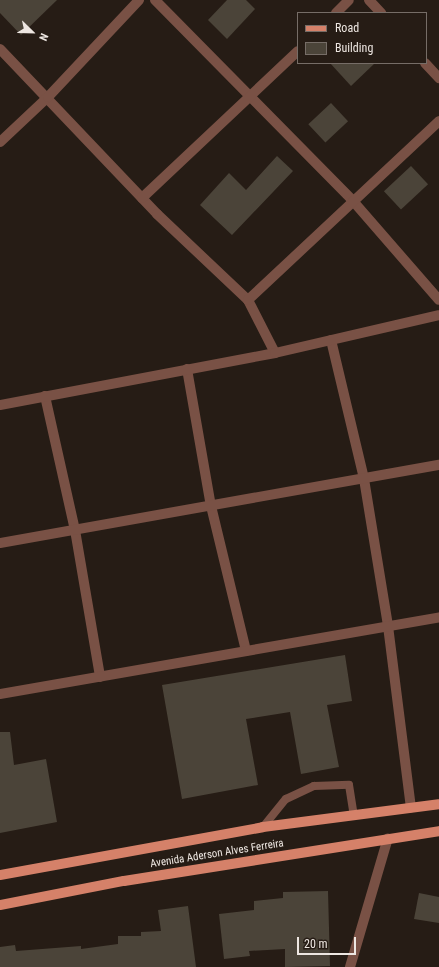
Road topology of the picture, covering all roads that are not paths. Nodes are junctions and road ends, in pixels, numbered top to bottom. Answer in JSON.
{"nodes":[{"id":1,"x":139,"y":0,"type":"edge"},
{"id":2,"x":155,"y":0,"type":"edge"},
{"id":3,"x":349,"y":0,"type":"edge"},
{"id":4,"x":369,"y":0,"type":"edge"},
{"id":5,"x":337,"y":12,"type":"edge"},
{"id":6,"x":380,"y":12,"type":"edge"},
{"id":7,"x":0,"y":49,"type":"edge"},
{"id":8,"x":297,"y":52,"type":"edge"},
{"id":9,"x":426,"y":64,"type":"edge"},
{"id":10,"x":439,"y":78,"type":"edge"},
{"id":11,"x":48,"y":97,"type":"junction"},
{"id":12,"x":251,"y":98,"type":"junction"},
{"id":13,"x":439,"y":121,"type":"edge"},
{"id":14,"x":0,"y":142,"type":"edge"},
{"id":15,"x":142,"y":198,"type":"junction"},
{"id":16,"x":353,"y":201,"type":"junction"},
{"id":17,"x":248,"y":300,"type":"junction"},
{"id":18,"x":439,"y":300,"type":"edge"},
{"id":19,"x":439,"y":315,"type":"edge"},
{"id":20,"x":331,"y":340,"type":"junction"},
{"id":21,"x":275,"y":353,"type":"junction"},
{"id":22,"x":187,"y":369,"type":"junction"},
{"id":23,"x":45,"y":396,"type":"junction"},
{"id":24,"x":0,"y":405,"type":"edge"},
{"id":25,"x":439,"y":465,"type":"edge"},
{"id":26,"x":364,"y":479,"type":"junction"},
{"id":27,"x":211,"y":506,"type":"junction"},
{"id":28,"x":75,"y":530,"type":"junction"},
{"id":29,"x":0,"y":543,"type":"edge"},
{"id":30,"x":439,"y":617,"type":"edge"},
{"id":31,"x":388,"y":626,"type":"junction"},
{"id":32,"x":246,"y":650,"type":"junction"},
{"id":33,"x":100,"y":677,"type":"junction"},
{"id":34,"x":0,"y":694,"type":"edge"},
{"id":35,"x":439,"y":804,"type":"edge"},
{"id":36,"x":411,"y":808,"type":"junction"},
{"id":37,"x":354,"y":815,"type":"junction"},
{"id":38,"x":263,"y":827,"type":"junction"},
{"id":39,"x":439,"y":831,"type":"edge"},
{"id":40,"x":388,"y":838,"type":"junction"},
{"id":41,"x":0,"y":875,"type":"edge"},
{"id":42,"x":0,"y":905,"type":"edge"},
{"id":43,"x":350,"y":967,"type":"edge"}],
"edges":[{"from":1,"to":11,"type":"street"},
{"from":2,"to":12,"type":"street"},
{"from":3,"to":5,"type":"street"},
{"from":4,"to":6,"type":"street"},
{"from":7,"to":11,"type":"street"},
{"from":8,"to":12,"type":"street"},
{"from":9,"to":10,"type":"street"},
{"from":11,"to":14,"type":"street"},
{"from":11,"to":15,"type":"street"},
{"from":12,"to":15,"type":"street"},
{"from":12,"to":16,"type":"street"},
{"from":13,"to":16,"type":"street"},
{"from":15,"to":17,"type":"street"},
{"from":16,"to":17,"type":"street"},
{"from":16,"to":18,"type":"street"},
{"from":17,"to":21,"type":"street"},
{"from":19,"to":20,"type":"street"},
{"from":20,"to":21,"type":"street"},
{"from":20,"to":26,"type":"street"},
{"from":21,"to":22,"type":"street"},
{"from":22,"to":23,"type":"street"},
{"from":22,"to":27,"type":"street"},
{"from":23,"to":24,"type":"street"},
{"from":23,"to":28,"type":"street"},
{"from":25,"to":26,"type":"street"},
{"from":26,"to":27,"type":"street"},
{"from":26,"to":31,"type":"street"},
{"from":27,"to":28,"type":"street"},
{"from":27,"to":32,"type":"street"},
{"from":28,"to":29,"type":"street"},
{"from":28,"to":33,"type":"street"},
{"from":30,"to":31,"type":"street"},
{"from":31,"to":32,"type":"street"},
{"from":31,"to":36,"type":"street"},
{"from":32,"to":33,"type":"street"},
{"from":33,"to":34,"type":"street"},
{"from":35,"to":36,"type":"main road","name":"Avenida Aderson Alves Ferreira"},
{"from":36,"to":37,"type":"main road","name":"Avenida Aderson Alves Ferreira"},
{"from":37,"to":38,"type":"main road","name":"Avenida Aderson Alves Ferreira"},
{"from":37,"to":38,"type":"lane"},
{"from":38,"to":41,"type":"main road","name":"Avenida Aderson Alves Ferreira"},
{"from":39,"to":40,"type":"main road","name":"Avenida Aderson Alves Ferreira"},
{"from":40,"to":42,"type":"main road","name":"Avenida Aderson Alves Ferreira"},
{"from":40,"to":43,"type":"street"}]}
